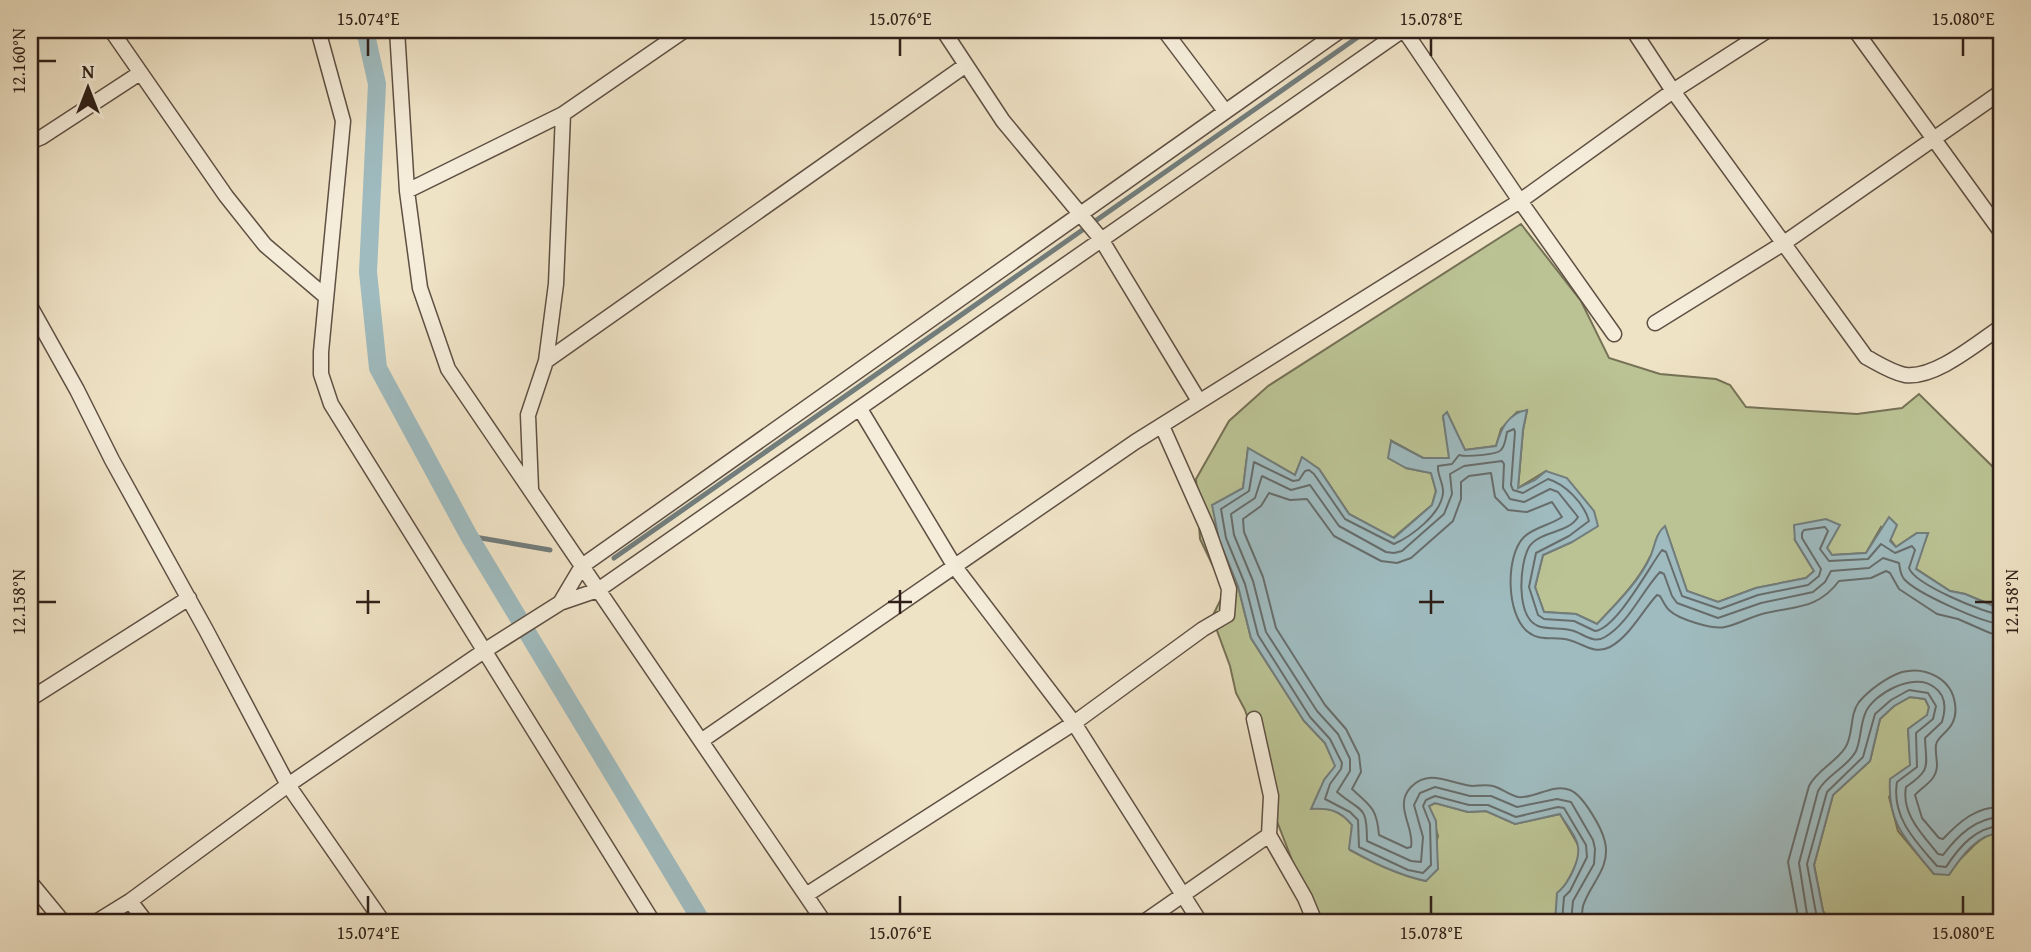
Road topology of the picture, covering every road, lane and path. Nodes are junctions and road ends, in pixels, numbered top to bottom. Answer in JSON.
{"nodes":[{"id":1,"x":111,"y":30,"type":"edge"},
{"id":2,"x":318,"y":30,"type":"edge"},
{"id":3,"x":397,"y":30,"type":"edge"},
{"id":4,"x":685,"y":30,"type":"edge"},
{"id":5,"x":943,"y":30,"type":"edge"},
{"id":6,"x":1164,"y":30,"type":"edge"},
{"id":7,"x":1341,"y":30,"type":"edge"},
{"id":8,"x":1404,"y":30,"type":"edge"},
{"id":9,"x":1633,"y":30,"type":"edge"},
{"id":10,"x":1768,"y":30,"type":"edge"},
{"id":11,"x":1855,"y":30,"type":"edge"},
{"id":12,"x":966,"y":65,"type":"junction"},
{"id":13,"x":141,"y":72,"type":"junction"},
{"id":14,"x":1673,"y":91,"type":"junction"},
{"id":15,"x":2001,"y":92,"type":"edge"},
{"id":16,"x":1225,"y":111,"type":"junction"},
{"id":17,"x":564,"y":114,"type":"junction"},
{"id":18,"x":1935,"y":138,"type":"junction"},
{"id":19,"x":30,"y":142,"type":"edge"},
{"id":20,"x":407,"y":191,"type":"junction"},
{"id":21,"x":1520,"y":201,"type":"junction"},
{"id":22,"x":1081,"y":216,"type":"junction"},
{"id":23,"x":2001,"y":232,"type":"edge"},
{"id":24,"x":1099,"y":238,"type":"junction"},
{"id":25,"x":1784,"y":243,"type":"junction"},
{"id":26,"x":325,"y":296,"type":"junction"},
{"id":27,"x":30,"y":306,"type":"edge"},
{"id":28,"x":1654,"y":323,"type":"dead end"},
{"id":29,"x":2001,"y":327,"type":"edge"},
{"id":30,"x":1614,"y":334,"type":"dead end"},
{"id":31,"x":546,"y":361,"type":"junction"},
{"id":32,"x":1199,"y":401,"type":"junction"},
{"id":33,"x":860,"y":409,"type":"junction"},
{"id":34,"x":1162,"y":426,"type":"junction"},
{"id":35,"x":531,"y":491,"type":"junction"},
{"id":36,"x":582,"y":566,"type":"junction"},
{"id":37,"x":955,"y":567,"type":"junction"},
{"id":38,"x":598,"y":590,"type":"junction"},
{"id":39,"x":189,"y":598,"type":"junction"},
{"id":40,"x":560,"y":603,"type":"junction"},
{"id":41,"x":488,"y":649,"type":"junction"},
{"id":42,"x":30,"y":699,"type":"edge"},
{"id":43,"x":1254,"y":719,"type":"dead end"},
{"id":44,"x":1074,"y":723,"type":"junction"},
{"id":45,"x":701,"y":741,"type":"junction"},
{"id":46,"x":288,"y":785,"type":"junction"},
{"id":47,"x":1269,"y":835,"type":"junction"},
{"id":48,"x":30,"y":882,"type":"edge"},
{"id":49,"x":806,"y":895,"type":"junction"},
{"id":50,"x":1182,"y":896,"type":"junction"},
{"id":51,"x":130,"y":901,"type":"junction"},
{"id":52,"x":63,"y":922,"type":"edge"},
{"id":53,"x":96,"y":922,"type":"edge"},
{"id":54,"x":146,"y":922,"type":"edge"},
{"id":55,"x":383,"y":922,"type":"edge"},
{"id":56,"x":653,"y":922,"type":"edge"},
{"id":57,"x":824,"y":922,"type":"edge"},
{"id":58,"x":1144,"y":922,"type":"edge"},
{"id":59,"x":1200,"y":922,"type":"edge"},
{"id":60,"x":1315,"y":922,"type":"edge"}],
"edges":[{"from":1,"to":13,"type":"street"},
{"from":2,"to":26,"type":"street"},
{"from":3,"to":20,"type":"street"},
{"from":4,"to":17,"type":"street"},
{"from":5,"to":12,"type":"street"},
{"from":6,"to":16,"type":"street"},
{"from":7,"to":16,"type":"street"},
{"from":8,"to":21,"type":"street"},
{"from":8,"to":24,"type":"street"},
{"from":9,"to":14,"type":"street"},
{"from":10,"to":14,"type":"street"},
{"from":11,"to":18,"type":"street"},
{"from":12,"to":22,"type":"street"},
{"from":12,"to":31,"type":"street"},
{"from":13,"to":19,"type":"street"},
{"from":13,"to":26,"type":"street"},
{"from":14,"to":21,"type":"street"},
{"from":14,"to":25,"type":"street"},
{"from":15,"to":18,"type":"street"},
{"from":16,"to":22,"type":"street"},
{"from":17,"to":20,"type":"street"},
{"from":17,"to":31,"type":"street"},
{"from":18,"to":23,"type":"street"},
{"from":18,"to":25,"type":"street"},
{"from":20,"to":35,"type":"street"},
{"from":21,"to":30,"type":"street"},
{"from":21,"to":32,"type":"street"},
{"from":22,"to":24,"type":"street"},
{"from":22,"to":36,"type":"street"},
{"from":24,"to":32,"type":"street"},
{"from":24,"to":33,"type":"street"},
{"from":25,"to":28,"type":"street"},
{"from":25,"to":29,"type":"street"},
{"from":26,"to":41,"type":"street"},
{"from":27,"to":39,"type":"street"},
{"from":31,"to":35,"type":"street"},
{"from":32,"to":34,"type":"street"},
{"from":33,"to":37,"type":"street"},
{"from":33,"to":38,"type":"street"},
{"from":34,"to":37,"type":"street"},
{"from":34,"to":44,"type":"street"},
{"from":35,"to":36,"type":"street"},
{"from":36,"to":38,"type":"street"},
{"from":36,"to":40,"type":"street"},
{"from":37,"to":44,"type":"street"},
{"from":37,"to":45,"type":"street"},
{"from":38,"to":40,"type":"street"},
{"from":38,"to":45,"type":"street"},
{"from":39,"to":42,"type":"street"},
{"from":39,"to":46,"type":"street"},
{"from":40,"to":41,"type":"street"},
{"from":41,"to":46,"type":"street"},
{"from":41,"to":56,"type":"street"},
{"from":43,"to":47,"type":"street"},
{"from":44,"to":49,"type":"street"},
{"from":44,"to":50,"type":"street"},
{"from":45,"to":49,"type":"street"},
{"from":46,"to":51,"type":"street"},
{"from":46,"to":55,"type":"street"},
{"from":47,"to":50,"type":"street"},
{"from":47,"to":60,"type":"street"},
{"from":48,"to":52,"type":"street"},
{"from":49,"to":57,"type":"street"},
{"from":50,"to":58,"type":"street"},
{"from":50,"to":59,"type":"street"},
{"from":51,"to":53,"type":"street"},
{"from":51,"to":54,"type":"street"}]}
